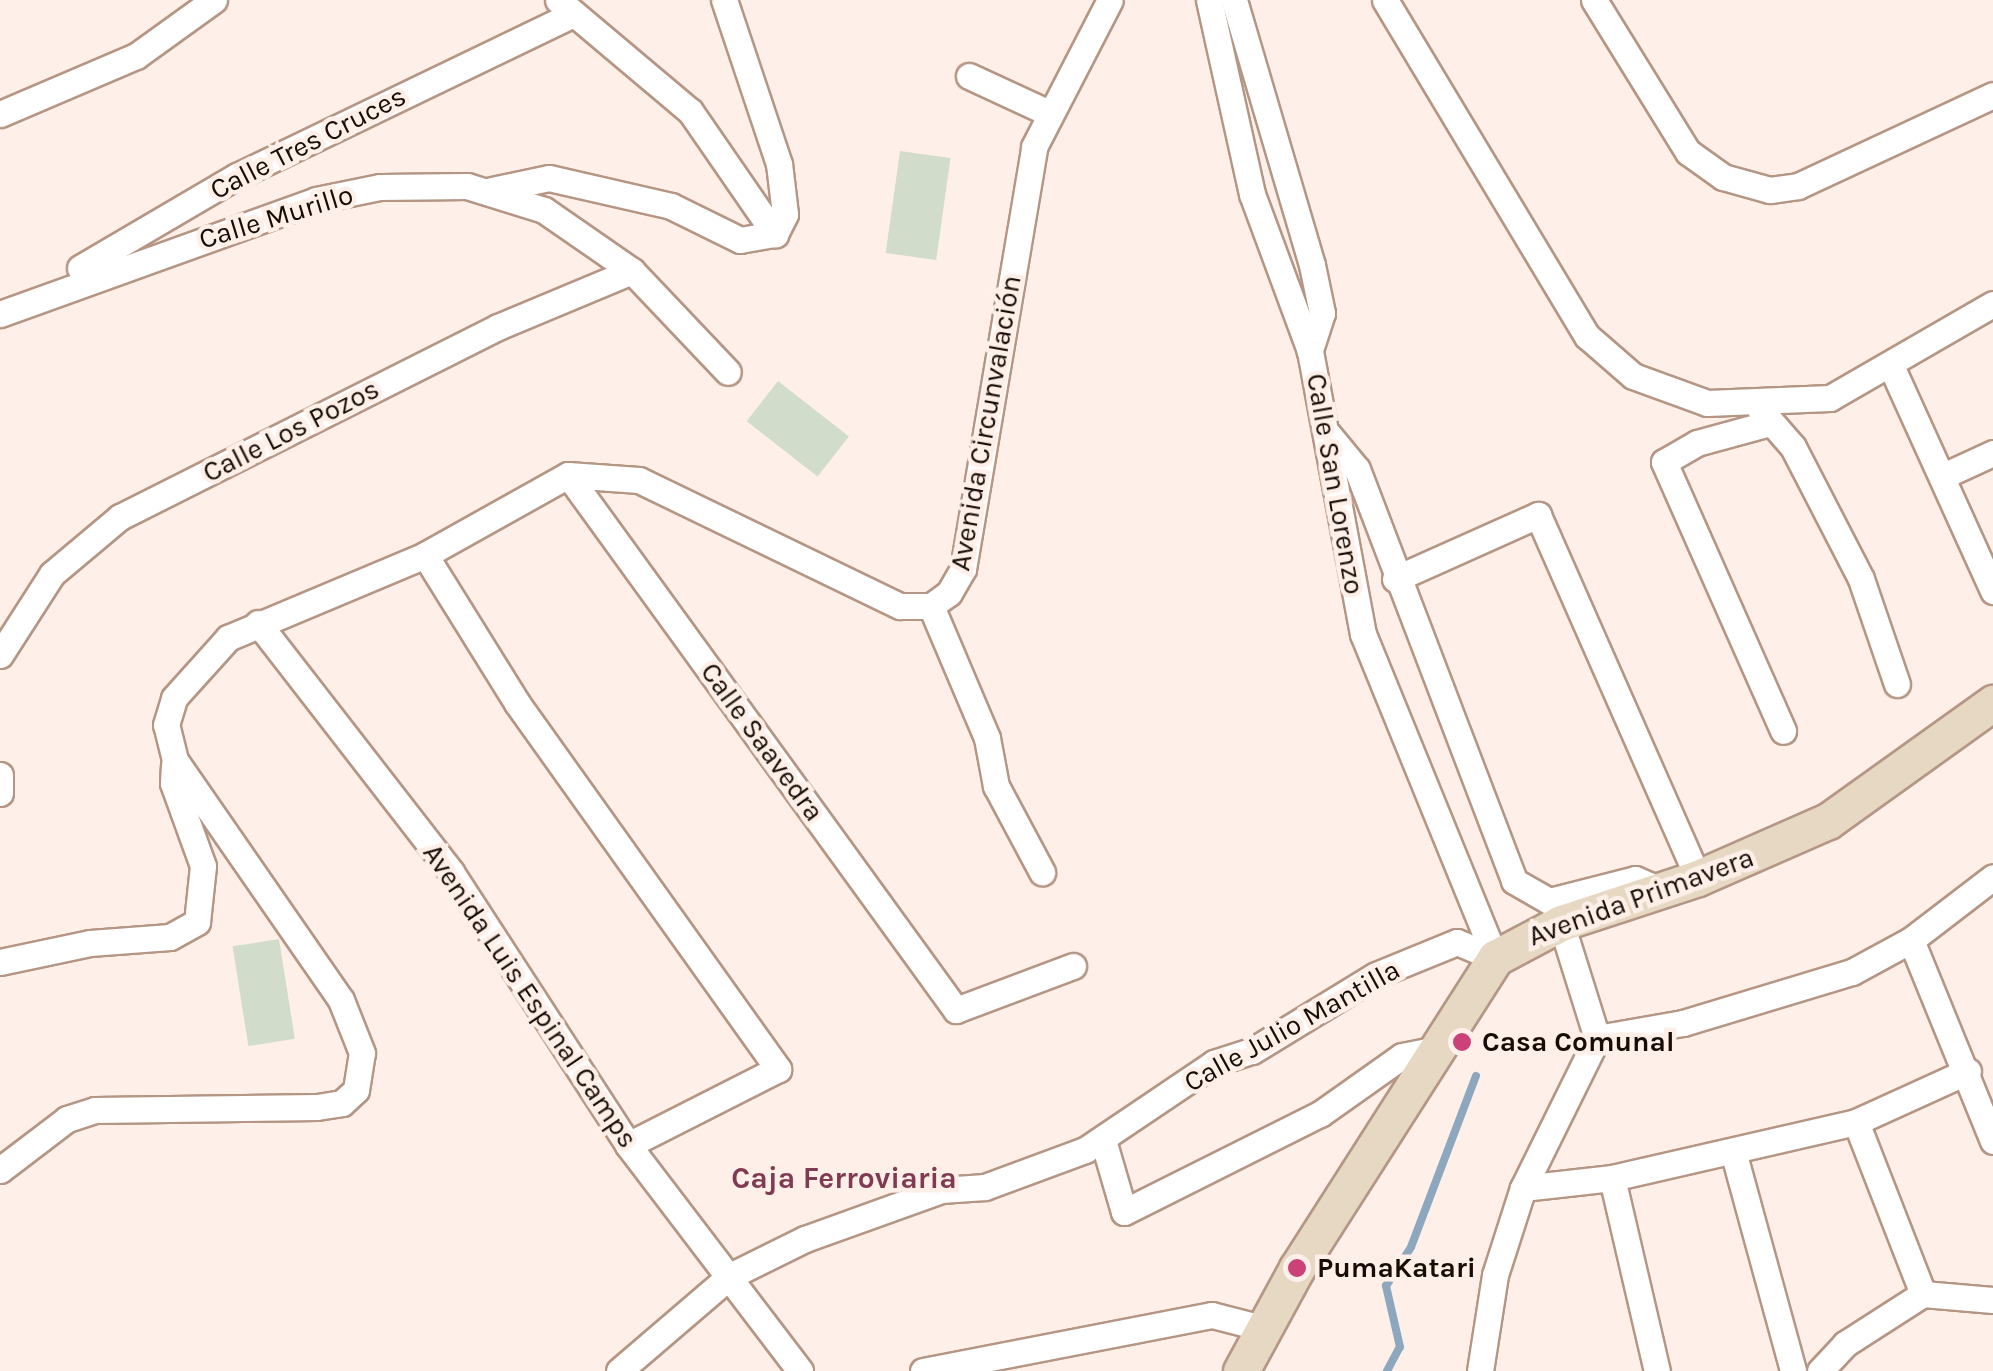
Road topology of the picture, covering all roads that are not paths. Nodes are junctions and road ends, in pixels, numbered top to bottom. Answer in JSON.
{"nodes":[{"id":1,"x":214,"y":0,"type":"edge"},
{"id":2,"x":724,"y":0,"type":"edge"},
{"id":3,"x":1110,"y":0,"type":"edge"},
{"id":4,"x":1209,"y":0,"type":"edge"},
{"id":5,"x":1234,"y":0,"type":"edge"},
{"id":6,"x":1385,"y":0,"type":"edge"},
{"id":7,"x":1594,"y":0,"type":"edge"},
{"id":8,"x":566,"y":7,"type":"edge"},
{"id":9,"x":968,"y":76,"type":"dead end"},
{"id":10,"x":1993,"y":95,"type":"edge"},
{"id":11,"x":1047,"y":112,"type":"junction"},
{"id":12,"x":0,"y":114,"type":"edge"},
{"id":13,"x":492,"y":190,"type":"junction"},
{"id":14,"x":775,"y":234,"type":"junction"},
{"id":15,"x":632,"y":271,"type":"junction"},
{"id":16,"x":64,"y":286,"type":"junction"},
{"id":17,"x":1993,"y":304,"type":"edge"},
{"id":18,"x":0,"y":314,"type":"edge"},
{"id":19,"x":1310,"y":351,"type":"junction"},
{"id":20,"x":1892,"y":368,"type":"junction"},
{"id":21,"x":728,"y":372,"type":"dead end"},
{"id":22,"x":1764,"y":414,"type":"junction"},
{"id":23,"x":1328,"y":434,"type":"junction"},
{"id":24,"x":1993,"y":453,"type":"edge"},
{"id":25,"x":568,"y":474,"type":"junction"},
{"id":26,"x":1944,"y":476,"type":"junction"},
{"id":27,"x":425,"y":555,"type":"junction"},
{"id":28,"x":1395,"y":580,"type":"junction"},
{"id":29,"x":1993,"y":591,"type":"edge"},
{"id":30,"x":931,"y":606,"type":"junction"},
{"id":31,"x":258,"y":623,"type":"junction"},
{"id":32,"x":0,"y":655,"type":"edge"},
{"id":33,"x":1897,"y":684,"type":"dead end"},
{"id":34,"x":1993,"y":703,"type":"edge"},
{"id":35,"x":1783,"y":732,"type":"dead end"},
{"id":36,"x":175,"y":760,"type":"junction"},
{"id":37,"x":1042,"y":872,"type":"dead end"},
{"id":38,"x":1993,"y":877,"type":"edge"},
{"id":39,"x":1698,"y":878,"type":"junction"},
{"id":40,"x":1661,"y":890,"type":"junction"},
{"id":41,"x":1561,"y":922,"type":"junction"},
{"id":42,"x":1912,"y":940,"type":"junction"},
{"id":43,"x":1495,"y":958,"type":"junction"},
{"id":44,"x":0,"y":962,"type":"edge"},
{"id":45,"x":1073,"y":966,"type":"dead end"},
{"id":46,"x":1598,"y":1038,"type":"junction"},
{"id":47,"x":1433,"y":1050,"type":"junction"},
{"id":48,"x":1968,"y":1071,"type":"junction"},
{"id":49,"x":1856,"y":1122,"type":"junction"},
{"id":50,"x":1103,"y":1140,"type":"junction"},
{"id":51,"x":1993,"y":1141,"type":"edge"},
{"id":52,"x":628,"y":1145,"type":"junction"},
{"id":53,"x":1734,"y":1151,"type":"junction"},
{"id":54,"x":0,"y":1170,"type":"edge"},
{"id":55,"x":1612,"y":1178,"type":"junction"},
{"id":56,"x":1523,"y":1188,"type":"junction"},
{"id":57,"x":730,"y":1276,"type":"junction"},
{"id":58,"x":1923,"y":1294,"type":"junction"},
{"id":59,"x":1993,"y":1300,"type":"edge"},
{"id":60,"x":1266,"y":1328,"type":"junction"},
{"id":61,"x":618,"y":1371,"type":"edge"},
{"id":62,"x":800,"y":1371,"type":"edge"},
{"id":63,"x":923,"y":1371,"type":"edge"},
{"id":64,"x":1241,"y":1371,"type":"edge"},
{"id":65,"x":1480,"y":1371,"type":"edge"},
{"id":66,"x":1657,"y":1371,"type":"edge"},
{"id":67,"x":1793,"y":1371,"type":"edge"},
{"id":68,"x":1820,"y":1371,"type":"edge"}],
"edges":[{"from":1,"to":12,"type":"street"},
{"from":2,"to":14,"type":"street"},
{"from":3,"to":11,"type":"street","name":"Avenida Circunvalación"},
{"from":4,"to":19,"type":"street","name":"Calle San Lorenzo"},
{"from":5,"to":19,"type":"street"},
{"from":6,"to":22,"type":"street"},
{"from":7,"to":10,"type":"street"},
{"from":8,"to":14,"type":"street"},
{"from":8,"to":16,"type":"street","name":"Calle Tres Cruces"},
{"from":9,"to":11,"type":"street"},
{"from":11,"to":30,"type":"street","name":"Avenida Circunvalación"},
{"from":13,"to":14,"type":"street"},
{"from":13,"to":15,"type":"street","name":"Calle Murillo"},
{"from":13,"to":16,"type":"street","name":"Calle Murillo"},
{"from":15,"to":21,"type":"street","name":"Calle Murillo"},
{"from":15,"to":32,"type":"street","name":"Calle Los Pozos"},
{"from":16,"to":18,"type":"street","name":"Calle Tres Cruces"},
{"from":17,"to":20,"type":"street"},
{"from":19,"to":23,"type":"street","name":"Calle San Lorenzo"},
{"from":20,"to":22,"type":"street"},
{"from":20,"to":26,"type":"street"},
{"from":22,"to":33,"type":"street"},
{"from":22,"to":35,"type":"street"},
{"from":23,"to":28,"type":"street"},
{"from":23,"to":43,"type":"street","name":"Calle San Lorenzo"},
{"from":24,"to":26,"type":"street"},
{"from":25,"to":27,"type":"street"},
{"from":25,"to":30,"type":"street","name":"Avenida Circunvalación"},
{"from":25,"to":45,"type":"street","name":"Calle Saavedra"},
{"from":26,"to":29,"type":"street"},
{"from":27,"to":31,"type":"street"},
{"from":27,"to":52,"type":"street"},
{"from":28,"to":39,"type":"street"},
{"from":28,"to":40,"type":"street"},
{"from":30,"to":37,"type":"street"},
{"from":31,"to":36,"type":"street"},
{"from":31,"to":52,"type":"street","name":"Avenida Luis Espinal Camps"},
{"from":34,"to":39,"type":"main road","name":"Avenida Primavera"},
{"from":36,"to":44,"type":"street"},
{"from":36,"to":54,"type":"street"},
{"from":38,"to":42,"type":"street"},
{"from":39,"to":40,"type":"main road","name":"Avenida Primavera"},
{"from":40,"to":41,"type":"main road","name":"Avenida Primavera"},
{"from":41,"to":43,"type":"main road","name":"Avenida Primavera"},
{"from":41,"to":46,"type":"street"},
{"from":42,"to":46,"type":"street"},
{"from":42,"to":48,"type":"street"},
{"from":43,"to":47,"type":"main road","name":"Avenida Primavera"},
{"from":43,"to":50,"type":"street","name":"Calle Julio Mantilla"},
{"from":46,"to":56,"type":"street"},
{"from":47,"to":50,"type":"street"},
{"from":47,"to":60,"type":"main road","name":"Avenida Primavera"},
{"from":48,"to":49,"type":"street"},
{"from":48,"to":51,"type":"street"},
{"from":49,"to":53,"type":"street"},
{"from":49,"to":58,"type":"street"},
{"from":50,"to":57,"type":"street","name":"Calle Julio Mantilla"},
{"from":52,"to":57,"type":"street","name":"Avenida Luis Espinal Camps"},
{"from":53,"to":55,"type":"street"},
{"from":53,"to":67,"type":"street"},
{"from":55,"to":56,"type":"street"},
{"from":55,"to":66,"type":"street"},
{"from":56,"to":65,"type":"street"},
{"from":57,"to":61,"type":"street","name":"Calle Julio Mantilla"},
{"from":57,"to":62,"type":"street","name":"Avenida Luis Espinal Camps"},
{"from":58,"to":59,"type":"street"},
{"from":58,"to":68,"type":"street"},
{"from":60,"to":63,"type":"street"},
{"from":60,"to":64,"type":"main road","name":"Avenida Primavera"}]}
